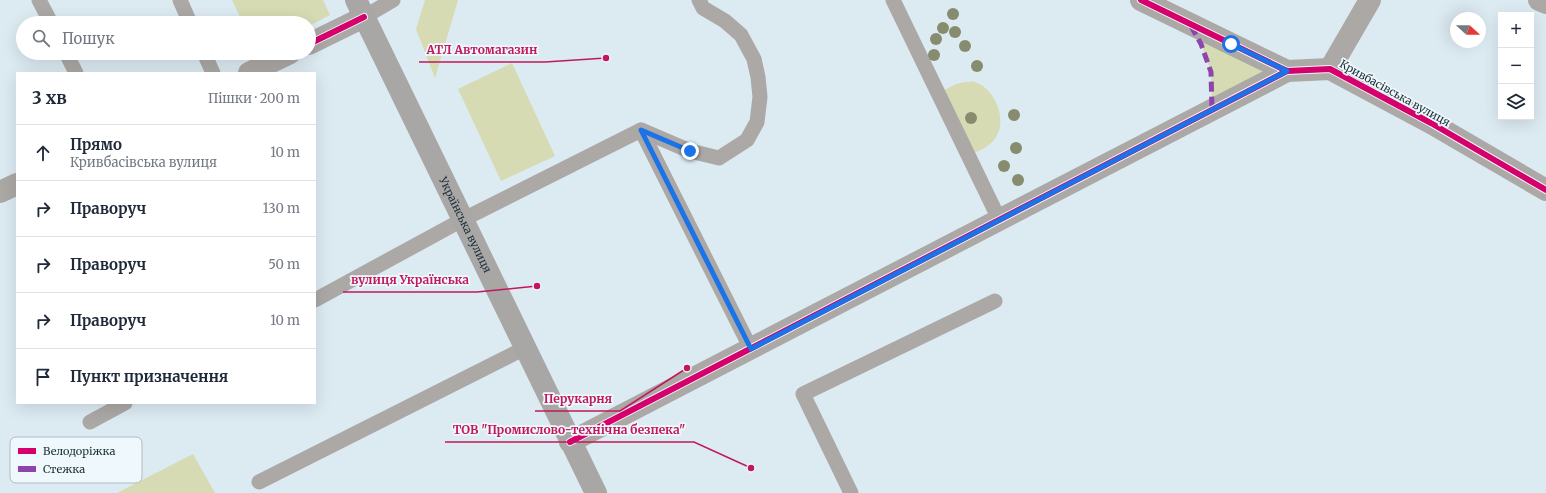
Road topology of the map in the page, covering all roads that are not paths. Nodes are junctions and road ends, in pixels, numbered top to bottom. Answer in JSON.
{"nodes":[{"id":1,"x":39,"y":0,"type":"edge"},
{"id":2,"x":180,"y":0,"type":"edge"},
{"id":3,"x":393,"y":0,"type":"edge"},
{"id":4,"x":699,"y":0,"type":"edge"},
{"id":5,"x":893,"y":0,"type":"edge"},
{"id":6,"x":1141,"y":0,"type":"edge"},
{"id":7,"x":1370,"y":0,"type":"edge"},
{"id":8,"x":1539,"y":0,"type":"edge"},
{"id":9,"x":1546,"y":3,"type":"edge"},
{"id":10,"x":360,"y":9,"type":"edge"},
{"id":11,"x":47,"y":16,"type":"edge"},
{"id":12,"x":187,"y":16,"type":"edge"},
{"id":13,"x":316,"y":39,"type":"edge"},
{"id":14,"x":70,"y":60,"type":"edge"},
{"id":15,"x":207,"y":60,"type":"edge"},
{"id":16,"x":276,"y":60,"type":"edge"},
{"id":17,"x":1330,"y":69,"type":"junction"},
{"id":18,"x":1287,"y":71,"type":"junction"},
{"id":19,"x":76,"y":72,"type":"edge"},
{"id":20,"x":213,"y":72,"type":"edge"},
{"id":21,"x":251,"y":72,"type":"edge"},
{"id":22,"x":641,"y":130,"type":"junction"},
{"id":23,"x":16,"y":184,"type":"edge"},
{"id":24,"x":1546,"y":190,"type":"edge"},
{"id":25,"x":0,"y":192,"type":"edge"},
{"id":26,"x":999,"y":219,"type":"junction"},
{"id":27,"x":462,"y":220,"type":"junction"},
{"id":28,"x":316,"y":299,"type":"edge"},
{"id":29,"x":995,"y":301,"type":"dead end"},
{"id":30,"x":525,"y":348,"type":"junction"},
{"id":31,"x":751,"y":349,"type":"junction"},
{"id":32,"x":123,"y":404,"type":"edge"},
{"id":33,"x":90,"y":422,"type":"dead end"},
{"id":34,"x":570,"y":442,"type":"junction"},
{"id":35,"x":259,"y":482,"type":"dead end"},
{"id":36,"x":596,"y":493,"type":"edge"},
{"id":37,"x":851,"y":493,"type":"edge"}],
"edges":[{"from":1,"to":11,"type":"lane"},
{"from":2,"to":12,"type":"lane"},
{"from":3,"to":10,"type":"lane"},
{"from":4,"to":22,"type":"lane"},
{"from":5,"to":26,"type":"lane"},
{"from":6,"to":18,"type":"street","name":"Кривбасівська вулиця"},
{"from":7,"to":17,"type":"street"},
{"from":8,"to":9,"type":"street"},
{"from":10,"to":13,"type":"street"},
{"from":10,"to":27,"type":"main road","name":"Українська вулиця"},
{"from":14,"to":19,"type":"lane"},
{"from":15,"to":20,"type":"lane"},
{"from":16,"to":21,"type":"street"},
{"from":17,"to":18,"type":"street","name":"Кривбасівська вулиця"},
{"from":17,"to":24,"type":"street","name":"Кривбасівська вулиця"},
{"from":18,"to":26,"type":"street"},
{"from":22,"to":27,"type":"lane"},
{"from":22,"to":31,"type":"lane"},
{"from":23,"to":25,"type":"street"},
{"from":26,"to":31,"type":"street"},
{"from":27,"to":28,"type":"lane"},
{"from":27,"to":30,"type":"main road","name":"Українська вулиця"},
{"from":29,"to":37,"type":"lane"},
{"from":30,"to":34,"type":"main road","name":"Українська вулиця"},
{"from":30,"to":35,"type":"lane"},
{"from":31,"to":34,"type":"street"},
{"from":32,"to":33,"type":"lane"},
{"from":34,"to":36,"type":"main road","name":"Українська вулиця"}]}
